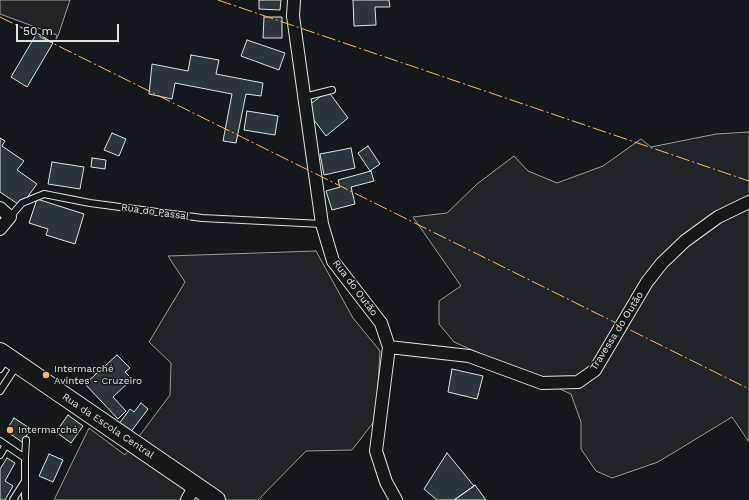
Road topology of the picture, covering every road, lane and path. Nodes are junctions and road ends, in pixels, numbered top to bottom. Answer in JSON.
{"nodes":[{"id":1,"x":294,"y":0,"type":"edge"},
{"id":2,"x":332,"y":90,"type":"dead end"},
{"id":3,"x":304,"y":97,"type":"junction"},
{"id":4,"x":749,"y":202,"type":"edge"},
{"id":5,"x":0,"y":208,"type":"edge"},
{"id":6,"x":10,"y":217,"type":"junction"},
{"id":7,"x":322,"y":224,"type":"junction"},
{"id":8,"x":0,"y":229,"type":"edge"},
{"id":9,"x":389,"y":347,"type":"junction"},
{"id":10,"x":6,"y":360,"type":"edge"},
{"id":11,"x":0,"y":391,"type":"edge"},
{"id":12,"x":26,"y":440,"type":"dead end"},
{"id":13,"x":0,"y":441,"type":"edge"},
{"id":14,"x":6,"y":445,"type":"junction"},
{"id":15,"x":0,"y":455,"type":"edge"},
{"id":16,"x":25,"y":458,"type":"junction"},
{"id":17,"x":25,"y":480,"type":"junction"},
{"id":18,"x":191,"y":493,"type":"edge"},
{"id":19,"x":13,"y":500,"type":"edge"},
{"id":20,"x":26,"y":500,"type":"edge"},
{"id":21,"x":216,"y":500,"type":"edge"},
{"id":22,"x":396,"y":500,"type":"edge"}],
"edges":[{"from":1,"to":3,"type":"street","name":"Rua do Outão"},
{"from":2,"to":3,"type":"lane"},
{"from":3,"to":7,"type":"street","name":"Rua do Outão"},
{"from":4,"to":9,"type":"street","name":"Travessa do Outão"},
{"from":5,"to":6,"type":"street"},
{"from":6,"to":7,"type":"lane","name":"Rua do Passal"},
{"from":6,"to":8,"type":"street"},
{"from":7,"to":9,"type":"street","name":"Rua do Outão"},
{"from":9,"to":22,"type":"street","name":"Rua do Outão"},
{"from":10,"to":11,"type":"lane"},
{"from":10,"to":18,"type":"street","name":"Rua da Escola Central"},
{"from":12,"to":16,"type":"lane"},
{"from":13,"to":14,"type":"lane"},
{"from":14,"to":15,"type":"lane"},
{"from":14,"to":16,"type":"lane"},
{"from":16,"to":17,"type":"lane"},
{"from":17,"to":19,"type":"lane"},
{"from":17,"to":20,"type":"lane"},
{"from":18,"to":21,"type":"street","name":"Rua da Escola Central"}]}
